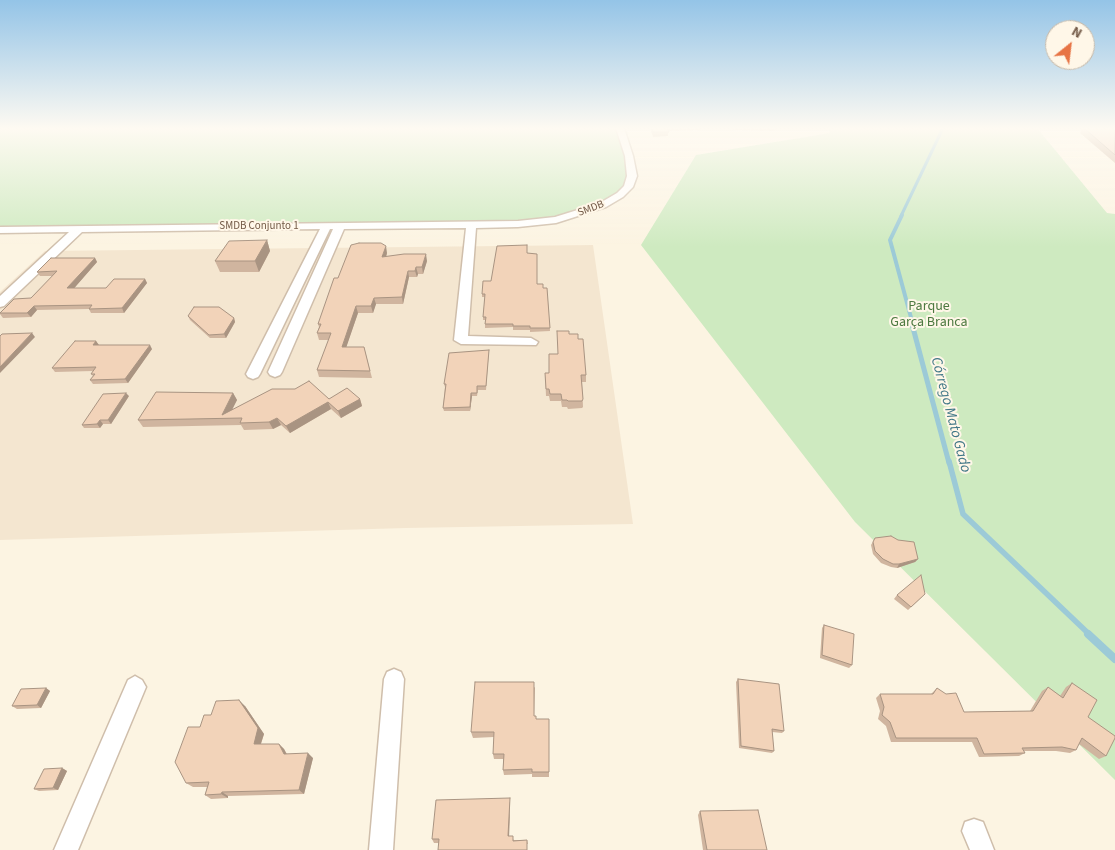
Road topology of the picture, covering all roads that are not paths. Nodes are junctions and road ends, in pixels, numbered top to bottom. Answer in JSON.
{"nodes":[{"id":1,"x":630,"y":168,"type":"edge"},
{"id":2,"x":518,"y":224,"type":"joint"},
{"id":3,"x":471,"y":225,"type":"junction"},
{"id":4,"x":340,"y":226,"type":"junction"},
{"id":5,"x":326,"y":227,"type":"junction"},
{"id":6,"x":79,"y":229,"type":"junction"},
{"id":7,"x":0,"y":230,"type":"edge"},
{"id":8,"x":0,"y":303,"type":"edge"},
{"id":9,"x":531,"y":342,"type":"dead end"},
{"id":10,"x":275,"y":372,"type":"dead end"},
{"id":11,"x":253,"y":374,"type":"dead end"},
{"id":12,"x":394,"y":679,"type":"dead end"},
{"id":13,"x":135,"y":688,"type":"dead end"},
{"id":14,"x":66,"y":850,"type":"edge"},
{"id":15,"x":381,"y":850,"type":"edge"}],
"edges":[{"from":1,"to":2,"type":"street","name":"SMDB"},
{"from":2,"to":3,"type":"street","name":"SMDB Conjunto 1"},
{"from":3,"to":4,"type":"street","name":"SMDB Conjunto 1"},
{"from":3,"to":9,"type":"street"},
{"from":4,"to":5,"type":"street","name":"SMDB Conjunto 1"},
{"from":4,"to":10,"type":"street"},
{"from":5,"to":6,"type":"street","name":"SMDB Conjunto 1"},
{"from":5,"to":11,"type":"street"},
{"from":6,"to":7,"type":"street","name":"SMDB Conjunto 1"},
{"from":6,"to":8,"type":"street"},
{"from":12,"to":15,"type":"street"},
{"from":13,"to":14,"type":"street"}]}
